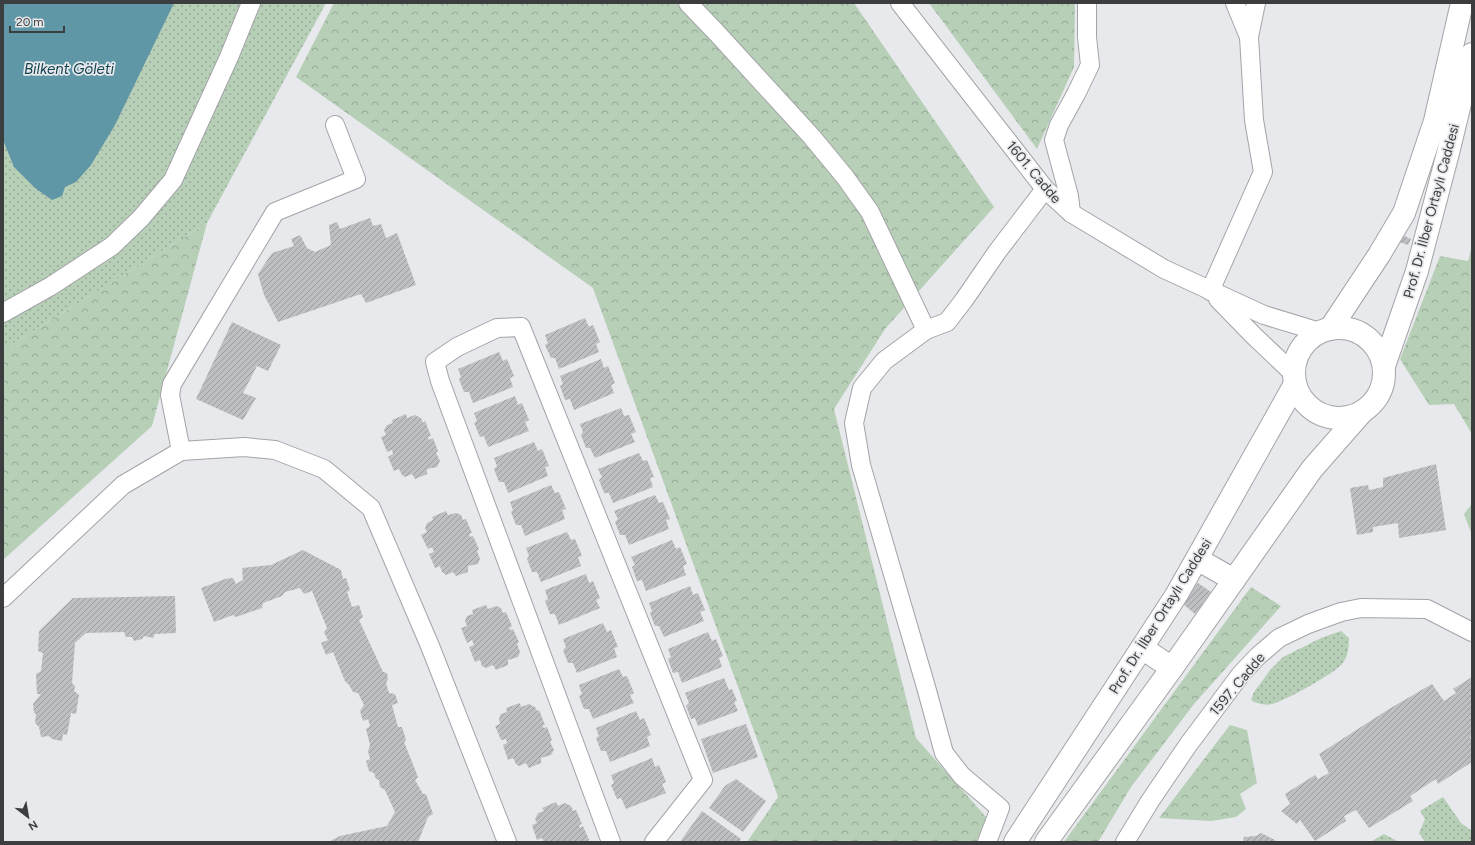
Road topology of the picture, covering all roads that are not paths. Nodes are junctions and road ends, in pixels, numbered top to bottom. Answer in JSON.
{"nodes":[{"id":1,"x":251,"y":3,"type":"edge"},
{"id":2,"x":688,"y":3,"type":"edge"},
{"id":3,"x":900,"y":3,"type":"edge"},
{"id":4,"x":1087,"y":3,"type":"edge"},
{"id":5,"x":1235,"y":3,"type":"edge"},
{"id":6,"x":1256,"y":3,"type":"edge"},
{"id":7,"x":1462,"y":3,"type":"edge"},
{"id":8,"x":1249,"y":36,"type":"junction"},
{"id":9,"x":1472,"y":54,"type":"edge"},
{"id":10,"x":335,"y":125,"type":"dead end"},
{"id":11,"x":1045,"y":189,"type":"junction"},
{"id":12,"x":1071,"y":213,"type":"junction"},
{"id":13,"x":1210,"y":291,"type":"junction"},
{"id":14,"x":3,"y":313,"type":"edge"},
{"id":15,"x":926,"y":330,"type":"junction"},
{"id":16,"x":1325,"y":330,"type":"junction"},
{"id":17,"x":1384,"y":366,"type":"junction"},
{"id":18,"x":1294,"y":379,"type":"junction"},
{"id":19,"x":1362,"y":412,"type":"junction"},
{"id":20,"x":181,"y":451,"type":"junction"},
{"id":21,"x":1197,"y":559,"type":"junction"},
{"id":22,"x":1234,"y":580,"type":"junction"},
{"id":23,"x":3,"y":598,"type":"edge"},
{"id":24,"x":1472,"y":632,"type":"edge"},
{"id":25,"x":1142,"y":648,"type":"junction"},
{"id":26,"x":1172,"y":668,"type":"junction"},
{"id":27,"x":507,"y":842,"type":"edge"},
{"id":28,"x":611,"y":842,"type":"edge"},
{"id":29,"x":654,"y":842,"type":"edge"},
{"id":30,"x":987,"y":842,"type":"edge"},
{"id":31,"x":1014,"y":842,"type":"edge"},
{"id":32,"x":1046,"y":842,"type":"edge"},
{"id":33,"x":1125,"y":842,"type":"edge"}],
"edges":[{"from":1,"to":14,"type":"street"},
{"from":2,"to":15,"type":"street"},
{"from":3,"to":11,"type":"street","name":"1601. Cadde"},
{"from":4,"to":12,"type":"street"},
{"from":5,"to":8,"type":"street"},
{"from":6,"to":8,"type":"street"},
{"from":7,"to":16,"type":"street","name":"Prof. Dr. İlber Ortaylı Caddesi"},
{"from":8,"to":13,"type":"street"},
{"from":9,"to":17,"type":"street","name":"Prof. Dr. İlber Ortaylı Caddesi"},
{"from":10,"to":20,"type":"street"},
{"from":11,"to":12,"type":"street","name":"1601. Cadde"},
{"from":11,"to":15,"type":"street"},
{"from":12,"to":13,"type":"street","name":"1601. Cadde"},
{"from":13,"to":16,"type":"street","name":"1601. Cadde"},
{"from":13,"to":18,"type":"street","name":"1601. Cadde"},
{"from":15,"to":30,"type":"street"},
{"from":16,"to":17,"type":"street","name":"Prof. Dr. İlber Ortaylı Caddesi"},
{"from":16,"to":18,"type":"street","name":"Prof. Dr. İlber Ortaylı Caddesi"},
{"from":17,"to":19,"type":"street","name":"Prof. Dr. İlber Ortaylı Caddesi"},
{"from":18,"to":19,"type":"street","name":"Prof. Dr. İlber Ortaylı Caddesi"},
{"from":18,"to":21,"type":"street","name":"Prof. Dr. İlber Ortaylı Caddesi"},
{"from":19,"to":22,"type":"street","name":"Prof. Dr. İlber Ortaylı Caddesi"},
{"from":20,"to":23,"type":"street"},
{"from":20,"to":27,"type":"street"},
{"from":21,"to":22,"type":"street"},
{"from":21,"to":25,"type":"street","name":"Prof. Dr. İlber Ortaylı Caddesi"},
{"from":22,"to":26,"type":"street","name":"Prof. Dr. İlber Ortaylı Caddesi"},
{"from":24,"to":33,"type":"street","name":"1597. Cadde"},
{"from":25,"to":26,"type":"street"},
{"from":25,"to":31,"type":"street","name":"Prof. Dr. İlber Ortaylı Caddesi"},
{"from":26,"to":32,"type":"street","name":"Prof. Dr. İlber Ortaylı Caddesi"},
{"from":28,"to":29,"type":"street"}]}
